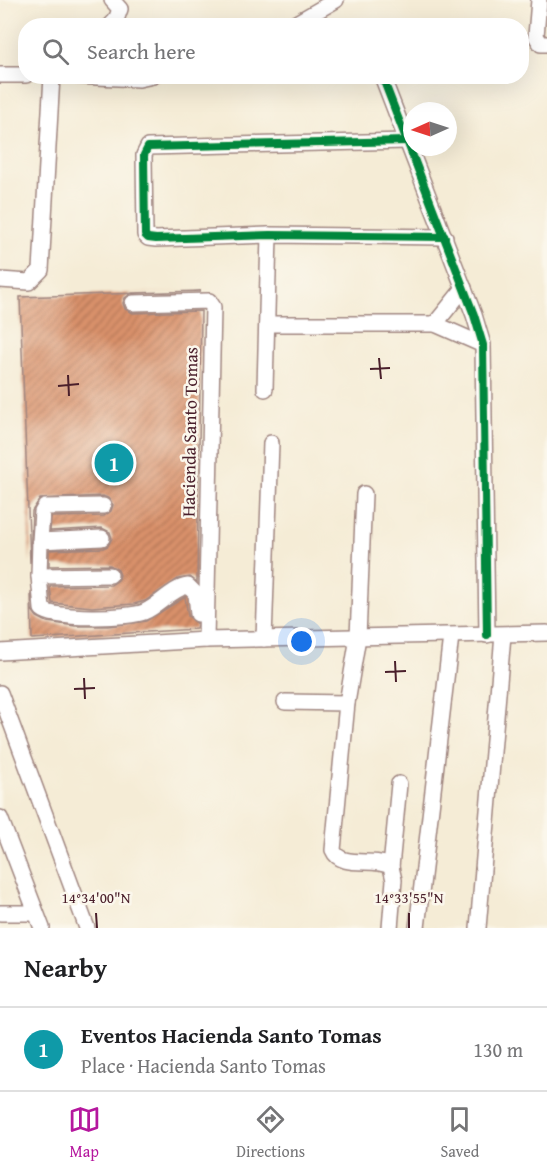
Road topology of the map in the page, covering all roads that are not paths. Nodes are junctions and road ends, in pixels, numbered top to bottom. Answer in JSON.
{"nodes":[{"id":1,"x":112,"y":0,"type":"edge"},
{"id":2,"x":336,"y":0,"type":"edge"},
{"id":3,"x":539,"y":0,"type":"edge"},
{"id":4,"x":117,"y":18,"type":"edge"},
{"id":5,"x":305,"y":18,"type":"edge"},
{"id":6,"x":547,"y":44,"type":"edge"},
{"id":7,"x":0,"y":75,"type":"edge"},
{"id":8,"x":18,"y":75,"type":"edge"},
{"id":9,"x":52,"y":84,"type":"edge"},
{"id":10,"x":385,"y":84,"type":"edge"},
{"id":11,"x":403,"y":131,"type":"edge"},
{"id":12,"x":403,"y":141,"type":"edge"},
{"id":13,"x":413,"y":156,"type":"edge"},
{"id":14,"x":269,"y":236,"type":"junction"},
{"id":15,"x":444,"y":237,"type":"junction"},
{"id":16,"x":0,"y":280,"type":"edge"},
{"id":17,"x":464,"y":288,"type":"junction"},
{"id":18,"x":133,"y":303,"type":"dead end"},
{"id":19,"x":267,"y":324,"type":"junction"},
{"id":20,"x":435,"y":324,"type":"junction"},
{"id":21,"x":483,"y":345,"type":"junction"},
{"id":22,"x":265,"y":389,"type":"dead end"},
{"id":23,"x":271,"y":443,"type":"dead end"},
{"id":24,"x":364,"y":494,"type":"dead end"},
{"id":25,"x":103,"y":506,"type":"dead end"},
{"id":26,"x":102,"y":538,"type":"dead end"},
{"id":27,"x":40,"y":541,"type":"junction"},
{"id":28,"x":110,"y":575,"type":"dead end"},
{"id":29,"x":39,"y":576,"type":"junction"},
{"id":30,"x":547,"y":633,"type":"edge"},
{"id":31,"x":487,"y":635,"type":"junction"},
{"id":32,"x":503,"y":635,"type":"junction"},
{"id":33,"x":451,"y":636,"type":"junction"},
{"id":34,"x":358,"y":637,"type":"junction"},
{"id":35,"x":264,"y":639,"type":"junction"},
{"id":36,"x":203,"y":641,"type":"junction"},
{"id":37,"x":0,"y":652,"type":"edge"},
{"id":38,"x":0,"y":693,"type":"edge"},
{"id":39,"x":285,"y":702,"type":"dead end"},
{"id":40,"x":347,"y":704,"type":"junction"},
{"id":41,"x":399,"y":784,"type":"dead end"},
{"id":42,"x":0,"y":818,"type":"edge"},
{"id":43,"x":391,"y":867,"type":"junction"},
{"id":44,"x":0,"y":913,"type":"edge"},
{"id":45,"x":36,"y":913,"type":"junction"},
{"id":46,"x":42,"y":928,"type":"edge"},
{"id":47,"x":87,"y":928,"type":"edge"},
{"id":48,"x":390,"y":928,"type":"edge"},
{"id":49,"x":417,"y":928,"type":"edge"},
{"id":50,"x":478,"y":928,"type":"edge"}],
"edges":[{"from":1,"to":4,"type":"street"},
{"from":2,"to":5,"type":"street"},
{"from":3,"to":6,"type":"street"},
{"from":7,"to":8,"type":"street"},
{"from":9,"to":16,"type":"street"},
{"from":10,"to":11,"type":"street"},
{"from":12,"to":14,"type":"street"},
{"from":13,"to":15,"type":"street"},
{"from":14,"to":15,"type":"street"},
{"from":14,"to":19,"type":"street"},
{"from":15,"to":17,"type":"street"},
{"from":17,"to":20,"type":"street"},
{"from":17,"to":21,"type":"street"},
{"from":18,"to":36,"type":"street","name":"Hacienda Santo Tomas"},
{"from":19,"to":20,"type":"street"},
{"from":19,"to":22,"type":"street"},
{"from":20,"to":21,"type":"street"},
{"from":21,"to":31,"type":"street"},
{"from":23,"to":35,"type":"street"},
{"from":24,"to":34,"type":"street"},
{"from":25,"to":27,"type":"street"},
{"from":26,"to":27,"type":"street"},
{"from":27,"to":29,"type":"street"},
{"from":28,"to":29,"type":"street"},
{"from":29,"to":36,"type":"street"},
{"from":30,"to":32,"type":"street"},
{"from":31,"to":32,"type":"street"},
{"from":31,"to":33,"type":"street"},
{"from":32,"to":50,"type":"street"},
{"from":33,"to":34,"type":"street"},
{"from":33,"to":49,"type":"street"},
{"from":34,"to":35,"type":"street"},
{"from":34,"to":40,"type":"street"},
{"from":35,"to":36,"type":"street"},
{"from":36,"to":37,"type":"street"},
{"from":38,"to":47,"type":"street"},
{"from":39,"to":40,"type":"street"},
{"from":40,"to":43,"type":"street"},
{"from":41,"to":43,"type":"street"},
{"from":42,"to":45,"type":"street"},
{"from":43,"to":48,"type":"street"},
{"from":44,"to":45,"type":"street"},
{"from":45,"to":46,"type":"street"}]}
